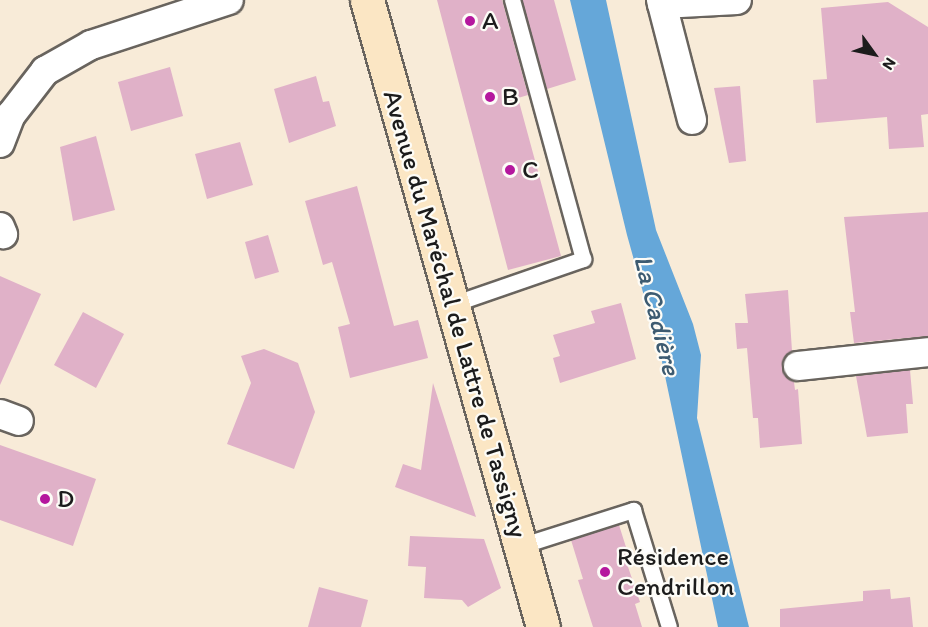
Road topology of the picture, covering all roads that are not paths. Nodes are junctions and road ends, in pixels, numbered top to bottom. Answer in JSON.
{"nodes":[{"id":1,"x":229,"y":0,"type":"edge"},
{"id":2,"x":367,"y":0,"type":"edge"},
{"id":3,"x":512,"y":0,"type":"edge"},
{"id":4,"x":737,"y":0,"type":"edge"},
{"id":5,"x":661,"y":2,"type":"edge"},
{"id":6,"x":692,"y":120,"type":"dead end"},
{"id":7,"x":0,"y":143,"type":"edge"},
{"id":8,"x":453,"y":304,"type":"junction"},
{"id":9,"x":928,"y":352,"type":"edge"},
{"id":10,"x":798,"y":366,"type":"dead end"},
{"id":11,"x":520,"y":546,"type":"junction"},
{"id":12,"x":543,"y":627,"type":"edge"},
{"id":13,"x":669,"y":627,"type":"edge"}],
"edges":[{"from":1,"to":7,"type":"street"},
{"from":2,"to":8,"type":"main road","name":"Avenue du Maréchal de Lattre de Tassigny"},
{"from":3,"to":8,"type":"lane"},
{"from":4,"to":5,"type":"street"},
{"from":5,"to":6,"type":"street"},
{"from":8,"to":11,"type":"main road","name":"Avenue du Maréchal de Lattre de Tassigny"},
{"from":9,"to":10,"type":"street"},
{"from":11,"to":12,"type":"main road","name":"Avenue du Maréchal de Lattre de Tassigny"},
{"from":11,"to":13,"type":"lane"}]}
